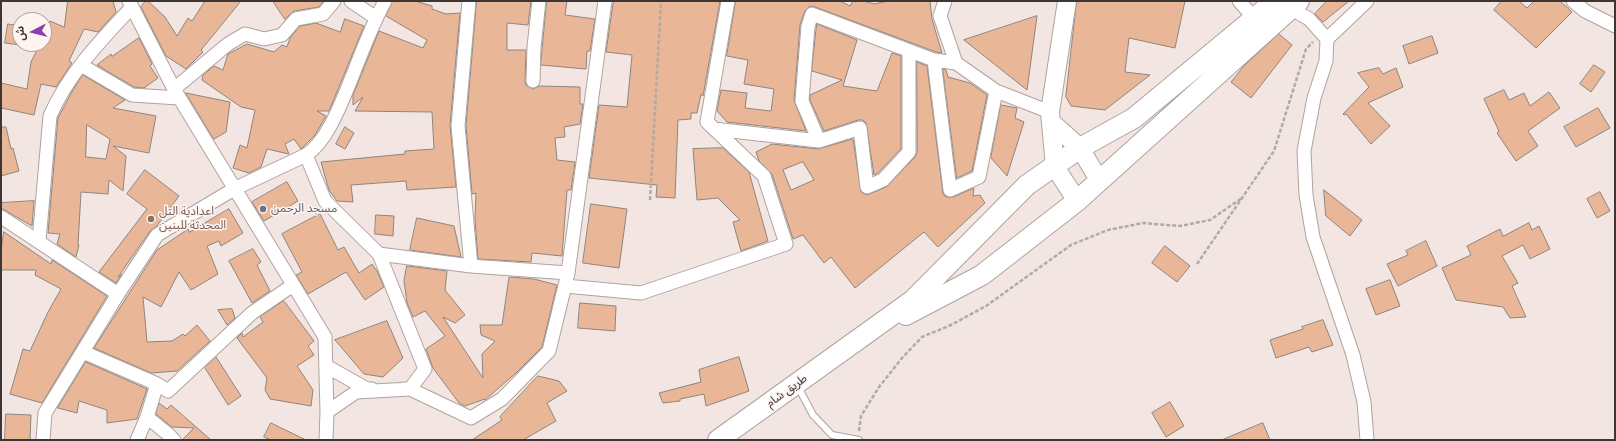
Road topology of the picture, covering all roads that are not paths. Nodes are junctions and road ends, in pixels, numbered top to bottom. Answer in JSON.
{"nodes":[{"id":1,"x":334,"y":1,"type":"edge"},
{"id":2,"x":351,"y":1,"type":"edge"},
{"id":3,"x":385,"y":1,"type":"edge"},
{"id":4,"x":470,"y":1,"type":"edge"},
{"id":5,"x":539,"y":1,"type":"edge"},
{"id":6,"x":605,"y":1,"type":"edge"},
{"id":7,"x":728,"y":1,"type":"edge"},
{"id":8,"x":945,"y":1,"type":"edge"},
{"id":9,"x":1067,"y":1,"type":"edge"},
{"id":10,"x":1239,"y":1,"type":"edge"},
{"id":11,"x":1367,"y":1,"type":"edge"},
{"id":12,"x":1573,"y":1,"type":"edge"},
{"id":13,"x":1288,"y":3,"type":"edge"},
{"id":14,"x":130,"y":4,"type":"edge"},
{"id":15,"x":376,"y":18,"type":"junction"},
{"id":16,"x":1254,"y":18,"type":"junction"},
{"id":17,"x":1615,"y":26,"type":"edge"},
{"id":18,"x":1324,"y":36,"type":"junction"},
{"id":19,"x":909,"y":51,"type":"junction"},
{"id":20,"x":934,"y":60,"type":"junction"},
{"id":21,"x":956,"y":63,"type":"junction"},
{"id":22,"x":81,"y":65,"type":"junction"},
{"id":23,"x":533,"y":81,"type":"dead end"},
{"id":24,"x":996,"y":91,"type":"junction"},
{"id":25,"x":177,"y":93,"type":"junction"},
{"id":26,"x":1050,"y":117,"type":"junction"},
{"id":27,"x":714,"y":129,"type":"junction"},
{"id":28,"x":819,"y":141,"type":"junction"},
{"id":29,"x":1080,"y":148,"type":"junction"},
{"id":30,"x":306,"y":155,"type":"junction"},
{"id":31,"x":1055,"y":167,"type":"junction"},
{"id":32,"x":1099,"y":180,"type":"junction"},
{"id":33,"x":234,"y":189,"type":"junction"},
{"id":34,"x":1077,"y":201,"type":"junction"},
{"id":35,"x":1,"y":217,"type":"edge"},
{"id":36,"x":39,"y":241,"type":"junction"},
{"id":37,"x":379,"y":254,"type":"junction"},
{"id":38,"x":471,"y":266,"type":"junction"},
{"id":39,"x":566,"y":280,"type":"junction"},
{"id":40,"x":293,"y":285,"type":"junction"},
{"id":41,"x":118,"y":294,"type":"junction"},
{"id":42,"x":855,"y":342,"type":"junction"},
{"id":43,"x":83,"y":352,"type":"junction"},
{"id":44,"x":326,"y":366,"type":"junction"},
{"id":45,"x":157,"y":384,"type":"junction"},
{"id":46,"x":797,"y":384,"type":"junction"},
{"id":47,"x":410,"y":389,"type":"junction"},
{"id":48,"x":327,"y":412,"type":"junction"},
{"id":49,"x":147,"y":417,"type":"junction"},
{"id":50,"x":43,"y":440,"type":"edge"},
{"id":51,"x":137,"y":440,"type":"edge"},
{"id":52,"x":174,"y":440,"type":"edge"},
{"id":53,"x":326,"y":440,"type":"edge"},
{"id":54,"x":718,"y":440,"type":"edge"},
{"id":55,"x":858,"y":440,"type":"edge"},
{"id":56,"x":1367,"y":440,"type":"edge"}],
"edges":[{"from":1,"to":25,"type":"street"},
{"from":2,"to":15,"type":"street"},
{"from":3,"to":15,"type":"street"},
{"from":4,"to":38,"type":"street"},
{"from":5,"to":23,"type":"street"},
{"from":6,"to":39,"type":"street"},
{"from":7,"to":27,"type":"street"},
{"from":8,"to":21,"type":"street"},
{"from":9,"to":26,"type":"main road"},
{"from":10,"to":16,"type":"street"},
{"from":11,"to":18,"type":"street"},
{"from":12,"to":17,"type":"street"},
{"from":13,"to":16,"type":"main road"},
{"from":13,"to":18,"type":"street"},
{"from":13,"to":32,"type":"main road"},
{"from":14,"to":22,"type":"street"},
{"from":14,"to":25,"type":"street"},
{"from":15,"to":30,"type":"street"},
{"from":16,"to":29,"type":"main road"},
{"from":18,"to":56,"type":"street"},
{"from":19,"to":20,"type":"street"},
{"from":19,"to":28,"type":"street"},
{"from":19,"to":28,"type":"street"},
{"from":20,"to":21,"type":"street"},
{"from":20,"to":24,"type":"street"},
{"from":21,"to":24,"type":"street"},
{"from":22,"to":25,"type":"street"},
{"from":22,"to":36,"type":"street"},
{"from":24,"to":26,"type":"street"},
{"from":25,"to":33,"type":"street"},
{"from":26,"to":29,"type":"main road"},
{"from":26,"to":31,"type":"main road"},
{"from":27,"to":28,"type":"street"},
{"from":27,"to":39,"type":"street"},
{"from":29,"to":31,"type":"main road"},
{"from":29,"to":32,"type":"main road"},
{"from":30,"to":33,"type":"street"},
{"from":30,"to":37,"type":"street"},
{"from":31,"to":34,"type":"main road"},
{"from":31,"to":42,"type":"main road"},
{"from":32,"to":34,"type":"main road"},
{"from":33,"to":40,"type":"street"},
{"from":33,"to":41,"type":"street"},
{"from":34,"to":42,"type":"main road"},
{"from":35,"to":36,"type":"street"},
{"from":36,"to":41,"type":"street"},
{"from":37,"to":38,"type":"street"},
{"from":37,"to":47,"type":"street"},
{"from":38,"to":39,"type":"street"},
{"from":39,"to":47,"type":"street"},
{"from":40,"to":44,"type":"street"},
{"from":40,"to":45,"type":"street"},
{"from":41,"to":43,"type":"street"},
{"from":42,"to":46,"type":"main road","name":"طريق شام"},
{"from":43,"to":45,"type":"street"},
{"from":43,"to":50,"type":"street"},
{"from":44,"to":47,"type":"street"},
{"from":44,"to":48,"type":"street"},
{"from":45,"to":49,"type":"street"},
{"from":46,"to":54,"type":"main road","name":"طريق شام"},
{"from":46,"to":55,"type":"lane"},
{"from":47,"to":48,"type":"street"},
{"from":48,"to":53,"type":"street"},
{"from":49,"to":51,"type":"street"},
{"from":49,"to":52,"type":"street"}]}
